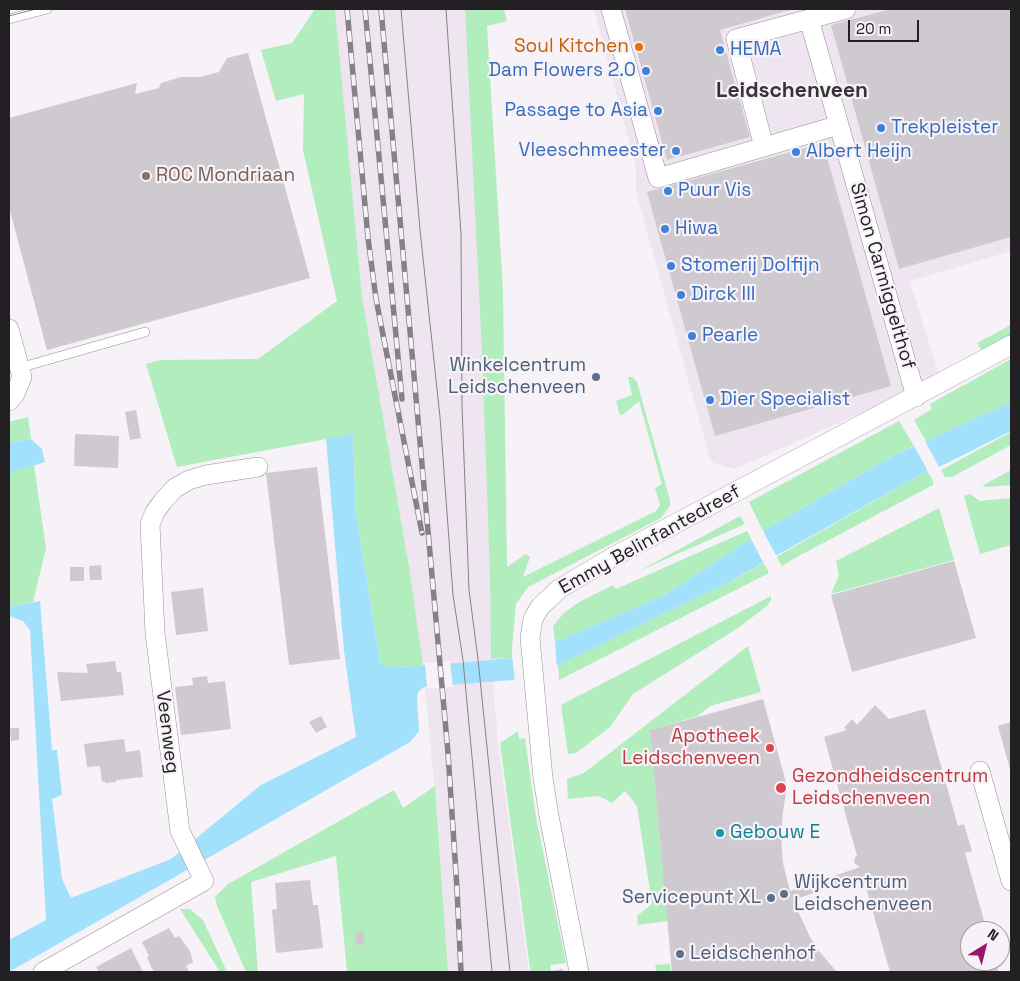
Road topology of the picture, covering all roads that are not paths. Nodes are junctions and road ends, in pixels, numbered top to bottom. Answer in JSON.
{"nodes":[{"id":1,"x":47,"y":9,"type":"edge"},
{"id":2,"x":611,"y":9,"type":"edge"},
{"id":3,"x":841,"y":10,"type":"edge"},
{"id":4,"x":9,"y":19,"type":"edge"},
{"id":5,"x":809,"y":19,"type":"junction"},
{"id":6,"x":839,"y":125,"type":"junction"},
{"id":7,"x":764,"y":147,"type":"junction"},
{"id":8,"x":9,"y":329,"type":"edge"},
{"id":9,"x":145,"y":332,"type":"dead end"},
{"id":10,"x":1011,"y":345,"type":"edge"},
{"id":11,"x":15,"y":362,"type":"edge"},
{"id":12,"x":916,"y":397,"type":"junction"},
{"id":13,"x":9,"y":401,"type":"edge"},
{"id":14,"x":258,"y":468,"type":"dead end"},
{"id":15,"x":980,"y":771,"type":"dead end"},
{"id":16,"x":1007,"y":848,"type":"edge"},
{"id":17,"x":1011,"y":881,"type":"edge"},
{"id":18,"x":44,"y":972,"type":"edge"},
{"id":19,"x":580,"y":972,"type":"edge"}],
"edges":[{"from":1,"to":4,"type":"lane"},
{"from":2,"to":7,"type":"street"},
{"from":3,"to":5,"type":"street"},
{"from":5,"to":6,"type":"street","name":"Simon Carmiggelthof"},
{"from":5,"to":7,"type":"street"},
{"from":6,"to":7,"type":"street"},
{"from":6,"to":12,"type":"street","name":"Simon Carmiggelthof"},
{"from":8,"to":11,"type":"street"},
{"from":9,"to":11,"type":"lane"},
{"from":10,"to":12,"type":"street","name":"Emmy Belinfantedreef"},
{"from":11,"to":13,"type":"street"},
{"from":12,"to":19,"type":"street","name":"Emmy Belinfantedreef"},
{"from":14,"to":18,"type":"street","name":"Veenweg"},
{"from":15,"to":16,"type":"street"},
{"from":16,"to":17,"type":"street"}]}
